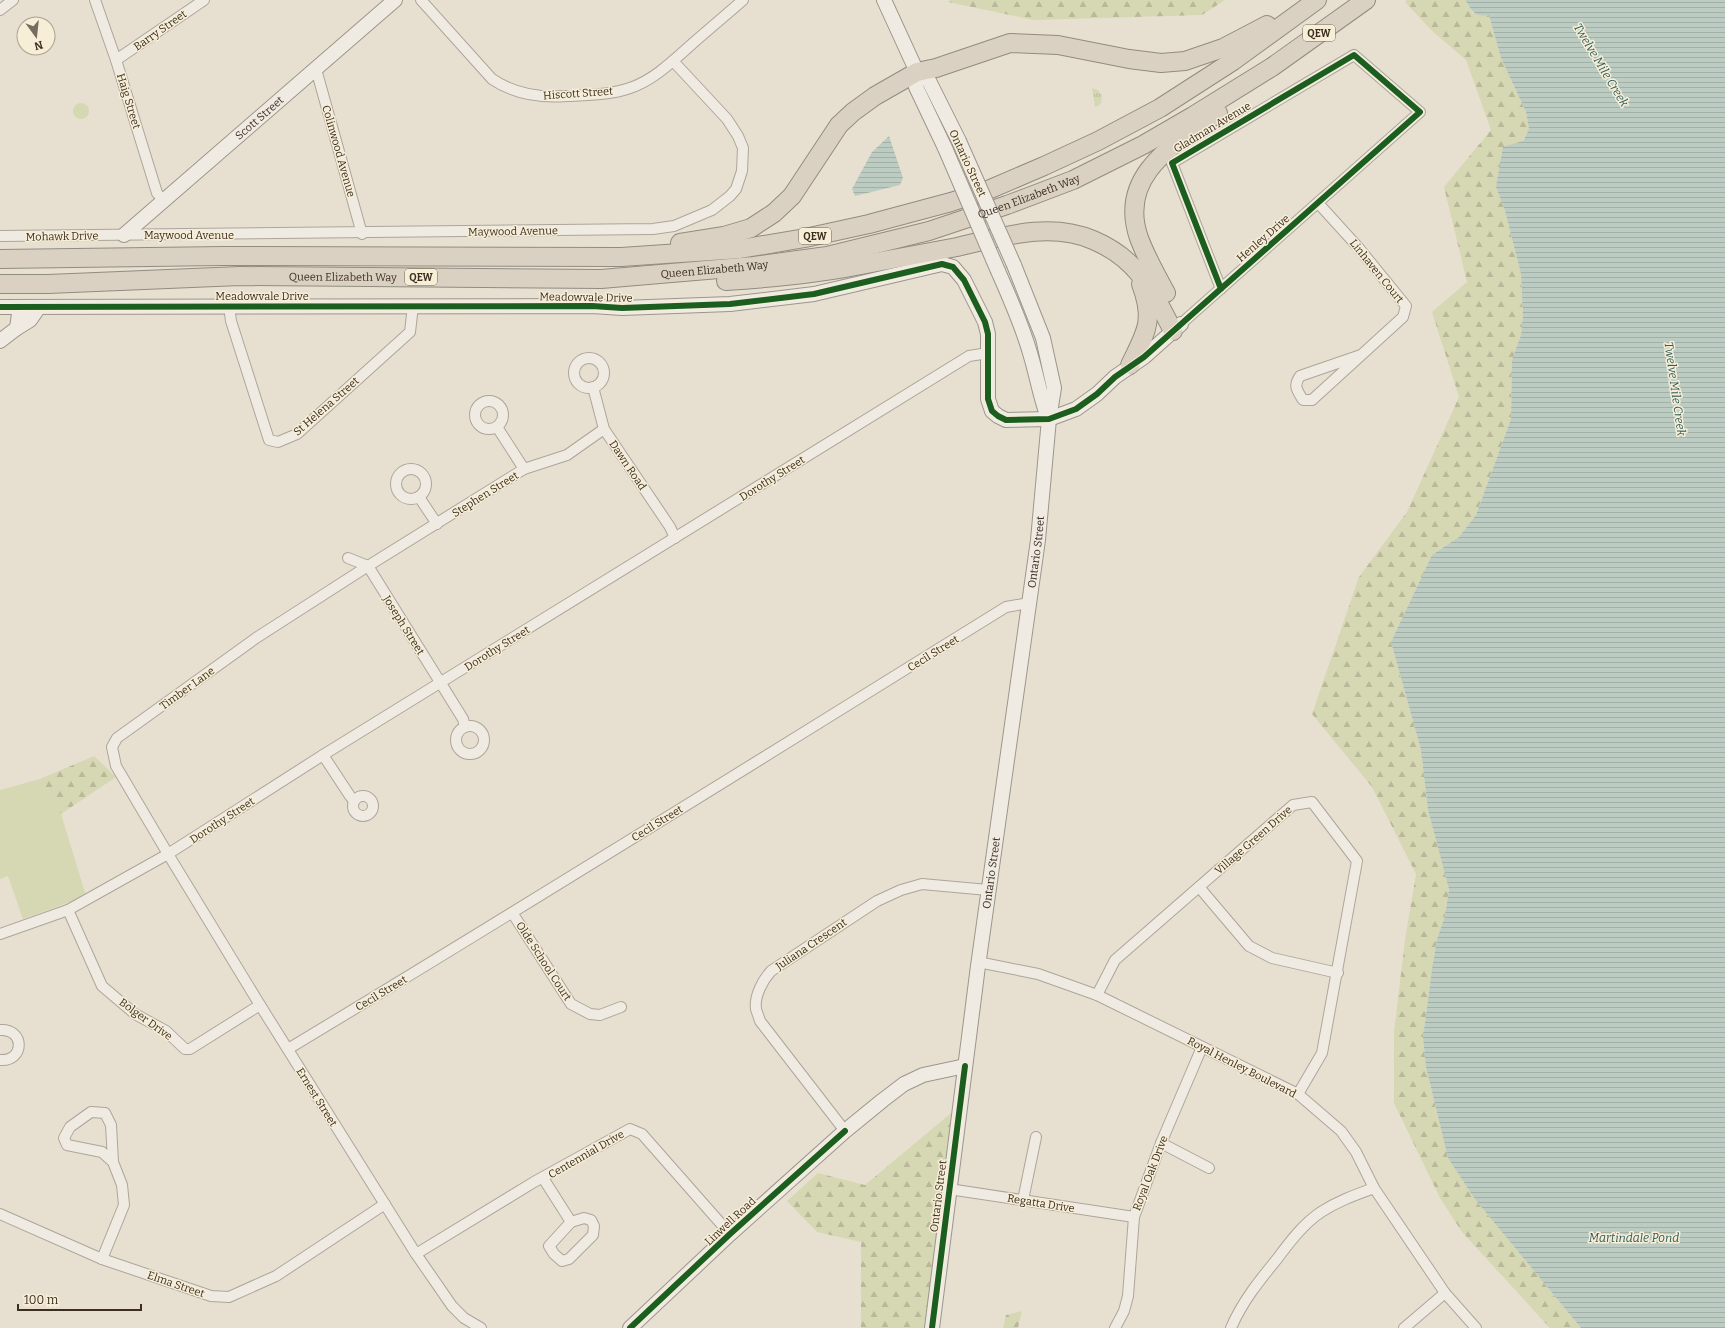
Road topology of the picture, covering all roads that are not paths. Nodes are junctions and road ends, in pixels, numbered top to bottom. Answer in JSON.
{"nodes":[{"id":1,"x":13,"y":0,"type":"edge"},
{"id":2,"x":95,"y":0,"type":"edge"},
{"id":3,"x":204,"y":0,"type":"edge"},
{"id":4,"x":395,"y":0,"type":"edge"},
{"id":5,"x":421,"y":0,"type":"edge"},
{"id":6,"x":743,"y":0,"type":"edge"},
{"id":7,"x":884,"y":0,"type":"edge"},
{"id":8,"x":1308,"y":0,"type":"edge"},
{"id":9,"x":1318,"y":0,"type":"edge"},
{"id":10,"x":1366,"y":0,"type":"edge"},
{"id":11,"x":0,"y":10,"type":"edge"},
{"id":12,"x":1359,"y":58,"type":"joint"},
{"id":13,"x":116,"y":60,"type":"junction"},
{"id":14,"x":673,"y":61,"type":"junction"},
{"id":15,"x":1272,"y":67,"type":"junction"},
{"id":16,"x":316,"y":69,"type":"junction"},
{"id":17,"x":918,"y":72,"type":"junction"},
{"id":18,"x":164,"y":201,"type":"junction"},
{"id":19,"x":1318,"y":203,"type":"junction"},
{"id":20,"x":362,"y":234,"type":"junction"},
{"id":21,"x":124,"y":235,"type":"junction"},
{"id":22,"x":0,"y":236,"type":"edge"},
{"id":23,"x":256,"y":256,"type":"junction"},
{"id":24,"x":1123,"y":257,"type":"junction"},
{"id":25,"x":0,"y":259,"type":"edge"},
{"id":26,"x":601,"y":279,"type":"junction"},
{"id":27,"x":0,"y":284,"type":"edge"},
{"id":28,"x":1221,"y":289,"type":"junction"},
{"id":29,"x":229,"y":306,"type":"junction"},
{"id":30,"x":413,"y":306,"type":"junction"},
{"id":31,"x":0,"y":307,"type":"edge"},
{"id":32,"x":20,"y":307,"type":"junction"},
{"id":33,"x":39,"y":307,"type":"junction"},
{"id":34,"x":1177,"y":327,"type":"junction"},
{"id":35,"x":17,"y":328,"type":"junction"},
{"id":36,"x":0,"y":341,"type":"edge"},
{"id":37,"x":988,"y":353,"type":"junction"},
{"id":38,"x":1361,"y":355,"type":"junction"},
{"id":39,"x":1130,"y":365,"type":"junction"},
{"id":40,"x":593,"y":387,"type":"dead end"},
{"id":41,"x":1049,"y":419,"type":"junction"},
{"id":42,"x":496,"y":427,"type":"dead end"},
{"id":43,"x":604,"y":429,"type":"junction"},
{"id":44,"x":524,"y":469,"type":"junction"},
{"id":45,"x":419,"y":497,"type":"dead end"},
{"id":46,"x":437,"y":524,"type":"junction"},
{"id":47,"x":675,"y":538,"type":"junction"},
{"id":48,"x":348,"y":558,"type":"dead end"},
{"id":49,"x":368,"y":566,"type":"junction"},
{"id":50,"x":1028,"y":603,"type":"junction"},
{"id":51,"x":440,"y":683,"type":"junction"},
{"id":52,"x":465,"y":726,"type":"dead end"},
{"id":53,"x":323,"y":755,"type":"junction"},
{"id":54,"x":354,"y":801,"type":"dead end"},
{"id":55,"x":168,"y":854,"type":"junction"},
{"id":56,"x":1199,"y":887,"type":"junction"},
{"id":57,"x":988,"y":890,"type":"junction"},
{"id":58,"x":68,"y":910,"type":"junction"},
{"id":59,"x":513,"y":914,"type":"junction"},
{"id":60,"x":0,"y":934,"type":"edge"},
{"id":61,"x":978,"y":962,"type":"junction"},
{"id":62,"x":1338,"y":973,"type":"junction"},
{"id":63,"x":1097,"y":995,"type":"junction"},
{"id":64,"x":260,"y":1005,"type":"junction"},
{"id":65,"x":621,"y":1007,"type":"dead end"},
{"id":66,"x":0,"y":1030,"type":"edge"},
{"id":67,"x":1202,"y":1046,"type":"junction"},
{"id":68,"x":288,"y":1049,"type":"junction"},
{"id":69,"x":0,"y":1060,"type":"edge"},
{"id":70,"x":965,"y":1066,"type":"junction"},
{"id":71,"x":1298,"y":1094,"type":"junction"},
{"id":72,"x":845,"y":1131,"type":"junction"},
{"id":73,"x":1036,"y":1137,"type":"dead end"},
{"id":74,"x":1161,"y":1143,"type":"junction"},
{"id":75,"x":113,"y":1162,"type":"junction"},
{"id":76,"x":1209,"y":1168,"type":"dead end"},
{"id":77,"x":543,"y":1178,"type":"junction"},
{"id":78,"x":1374,"y":1188,"type":"junction"},
{"id":79,"x":949,"y":1189,"type":"junction"},
{"id":80,"x":1023,"y":1200,"type":"junction"},
{"id":81,"x":385,"y":1204,"type":"junction"},
{"id":82,"x":0,"y":1214,"type":"edge"},
{"id":83,"x":1134,"y":1217,"type":"junction"},
{"id":84,"x":571,"y":1222,"type":"junction"},
{"id":85,"x":730,"y":1234,"type":"junction"},
{"id":86,"x":416,"y":1254,"type":"junction"},
{"id":87,"x":102,"y":1259,"type":"junction"},
{"id":88,"x":1446,"y":1293,"type":"junction"},
{"id":89,"x":480,"y":1328,"type":"edge"},
{"id":90,"x":630,"y":1328,"type":"edge"},
{"id":91,"x":932,"y":1328,"type":"edge"},
{"id":92,"x":1115,"y":1328,"type":"edge"},
{"id":93,"x":1231,"y":1328,"type":"edge"},
{"id":94,"x":1404,"y":1328,"type":"edge"},
{"id":95,"x":1476,"y":1328,"type":"edge"}],
"edges":[{"from":1,"to":11,"type":"street"},
{"from":2,"to":13,"type":"street","name":"Haig Street"},
{"from":3,"to":13,"type":"street","name":"Barry Street"},
{"from":4,"to":16,"type":"main road","name":"Scott Street"},
{"from":5,"to":14,"type":"street","name":"Hiscott Street"},
{"from":6,"to":14,"type":"street","name":"Hiscott Street"},
{"from":7,"to":17,"type":"main road","name":"Ontario Street"},
{"from":8,"to":17,"type":"highway"},
{"from":9,"to":23,"type":"highway","name":"Queen Elizabeth Way","number":"QEW"},
{"from":10,"to":15,"type":"highway","name":"Queen Elizabeth Way","number":"QEW"},
{"from":12,"to":19,"type":"street","name":"Henley Drive"},
{"from":12,"to":28,"type":"street","name":"Gladman Avenue"},
{"from":13,"to":18,"type":"street","name":"Haig Street"},
{"from":14,"to":20,"type":"street","name":"Maywood Avenue"},
{"from":15,"to":26,"type":"highway","name":"Queen Elizabeth Way","number":"QEW"},
{"from":15,"to":34,"type":"highway"},
{"from":16,"to":18,"type":"main road","name":"Scott Street"},
{"from":16,"to":20,"type":"street","name":"Colinwood Avenue"},
{"from":17,"to":23,"type":"highway"},
{"from":17,"to":41,"type":"main road","name":"Ontario Street","bridge":true},
{"from":17,"to":41,"type":"main road","name":"Ontario Street","bridge":true},
{"from":18,"to":21,"type":"main road","name":"Scott Street"},
{"from":19,"to":28,"type":"street","name":"Henley Drive"},
{"from":19,"to":38,"type":"street","name":"Linhaven Court"},
{"from":20,"to":21,"type":"street","name":"Maywood Avenue"},
{"from":21,"to":22,"type":"street","name":"Mohawk Drive"},
{"from":23,"to":25,"type":"highway","name":"Queen Elizabeth Way","number":"QEW"},
{"from":24,"to":26,"type":"highway"},
{"from":24,"to":34,"type":"highway"},
{"from":24,"to":39,"type":"highway"},
{"from":26,"to":27,"type":"highway","name":"Queen Elizabeth Way","number":"QEW"},
{"from":28,"to":34,"type":"street","name":"Henley Drive"},
{"from":29,"to":30,"type":"main road","name":"Meadowvale Drive"},
{"from":29,"to":30,"type":"street","name":"St Helena Street"},
{"from":29,"to":33,"type":"main road","name":"Meadowvale Drive"},
{"from":30,"to":37,"type":"main road","name":"Meadowvale Drive"},
{"from":31,"to":32,"type":"main road","name":"Meadowvale Drive"},
{"from":32,"to":33,"type":"main road","name":"Meadowvale Drive"},
{"from":32,"to":35,"type":"main road"},
{"from":33,"to":35,"type":"main road"},
{"from":34,"to":39,"type":"main road","name":"Henley Drive"},
{"from":35,"to":36,"type":"main road"},
{"from":37,"to":41,"type":"main road","name":"Meadowvale Drive"},
{"from":37,"to":47,"type":"street","name":"Dorothy Street"},
{"from":38,"to":38,"type":"street","name":"Linhaven Court"},
{"from":39,"to":41,"type":"main road","name":"Henley Drive"},
{"from":40,"to":43,"type":"street","name":"Dawn Road"},
{"from":41,"to":50,"type":"main road","name":"Ontario Street"},
{"from":42,"to":44,"type":"street"},
{"from":43,"to":44,"type":"street","name":"Stephen Street"},
{"from":43,"to":47,"type":"street","name":"Dawn Road"},
{"from":44,"to":46,"type":"street","name":"Stephen Street"},
{"from":45,"to":46,"type":"street"},
{"from":46,"to":49,"type":"street","name":"Stephen Street"},
{"from":47,"to":51,"type":"street","name":"Dorothy Street"},
{"from":48,"to":49,"type":"street"},
{"from":49,"to":51,"type":"street","name":"Joseph Street"},
{"from":49,"to":55,"type":"street","name":"Timber Lane"},
{"from":50,"to":57,"type":"main road","name":"Ontario Street"},
{"from":50,"to":59,"type":"street","name":"Cecil Street"},
{"from":51,"to":52,"type":"street","name":"Joseph Street"},
{"from":51,"to":53,"type":"street","name":"Dorothy Street"},
{"from":53,"to":54,"type":"street"},
{"from":53,"to":55,"type":"street","name":"Dorothy Street"},
{"from":55,"to":58,"type":"street","name":"Dorothy Street"},
{"from":55,"to":64,"type":"street","name":"Ernest Street"},
{"from":56,"to":62,"type":"street"},
{"from":56,"to":62,"type":"street","name":"Village Green Drive"},
{"from":56,"to":63,"type":"street","name":"Village Green Drive"},
{"from":57,"to":61,"type":"main road","name":"Ontario Street"},
{"from":57,"to":72,"type":"street","name":"Juliana Crescent"},
{"from":58,"to":60,"type":"street","name":"Dorothy Street"},
{"from":58,"to":64,"type":"street","name":"Bolger Drive"},
{"from":59,"to":65,"type":"street","name":"Olde School Court"},
{"from":59,"to":68,"type":"street","name":"Cecil Street"},
{"from":61,"to":63,"type":"street","name":"Royal Henley Boulevard"},
{"from":61,"to":70,"type":"main road","name":"Ontario Street"},
{"from":62,"to":71,"type":"street","name":"Village Green Drive"},
{"from":63,"to":67,"type":"street","name":"Royal Henley Boulevard"},
{"from":64,"to":68,"type":"street","name":"Ernest Street"},
{"from":66,"to":69,"type":"street"},
{"from":67,"to":71,"type":"street","name":"Royal Henley Boulevard"},
{"from":67,"to":74,"type":"street","name":"Royal Oak Drive"},
{"from":68,"to":81,"type":"street","name":"Ernest Street"},
{"from":70,"to":72,"type":"main road","name":"Linwell Road"},
{"from":70,"to":79,"type":"main road","name":"Ontario Street"},
{"from":71,"to":78,"type":"street","name":"Royal Henley Boulevard"},
{"from":72,"to":85,"type":"main road","name":"Linwell Road"},
{"from":73,"to":80,"type":"street"},
{"from":74,"to":76,"type":"street"},
{"from":74,"to":83,"type":"street","name":"Royal Oak Drive"},
{"from":75,"to":75,"type":"street"},
{"from":75,"to":87,"type":"street"},
{"from":77,"to":84,"type":"street"},
{"from":77,"to":85,"type":"street","name":"Centennial Drive"},
{"from":77,"to":86,"type":"street","name":"Centennial Drive"},
{"from":78,"to":88,"type":"street","name":"Royal Henley Boulevard"},
{"from":78,"to":93,"type":"street"},
{"from":79,"to":80,"type":"street","name":"Regatta Drive"},
{"from":79,"to":91,"type":"main road","name":"Ontario Street"},
{"from":80,"to":83,"type":"street","name":"Regatta Drive"},
{"from":81,"to":86,"type":"street","name":"Ernest Street"},
{"from":81,"to":87,"type":"street","name":"Elma Street"},
{"from":82,"to":87,"type":"street","name":"Elma Street"},
{"from":83,"to":92,"type":"street","name":"Royal Oak Drive"},
{"from":84,"to":84,"type":"street"},
{"from":85,"to":90,"type":"main road","name":"Linwell Road"},
{"from":86,"to":89,"type":"street","name":"Ernest Street"},
{"from":88,"to":94,"type":"street"},
{"from":88,"to":95,"type":"street","name":"Royal Henley Boulevard"}]}
